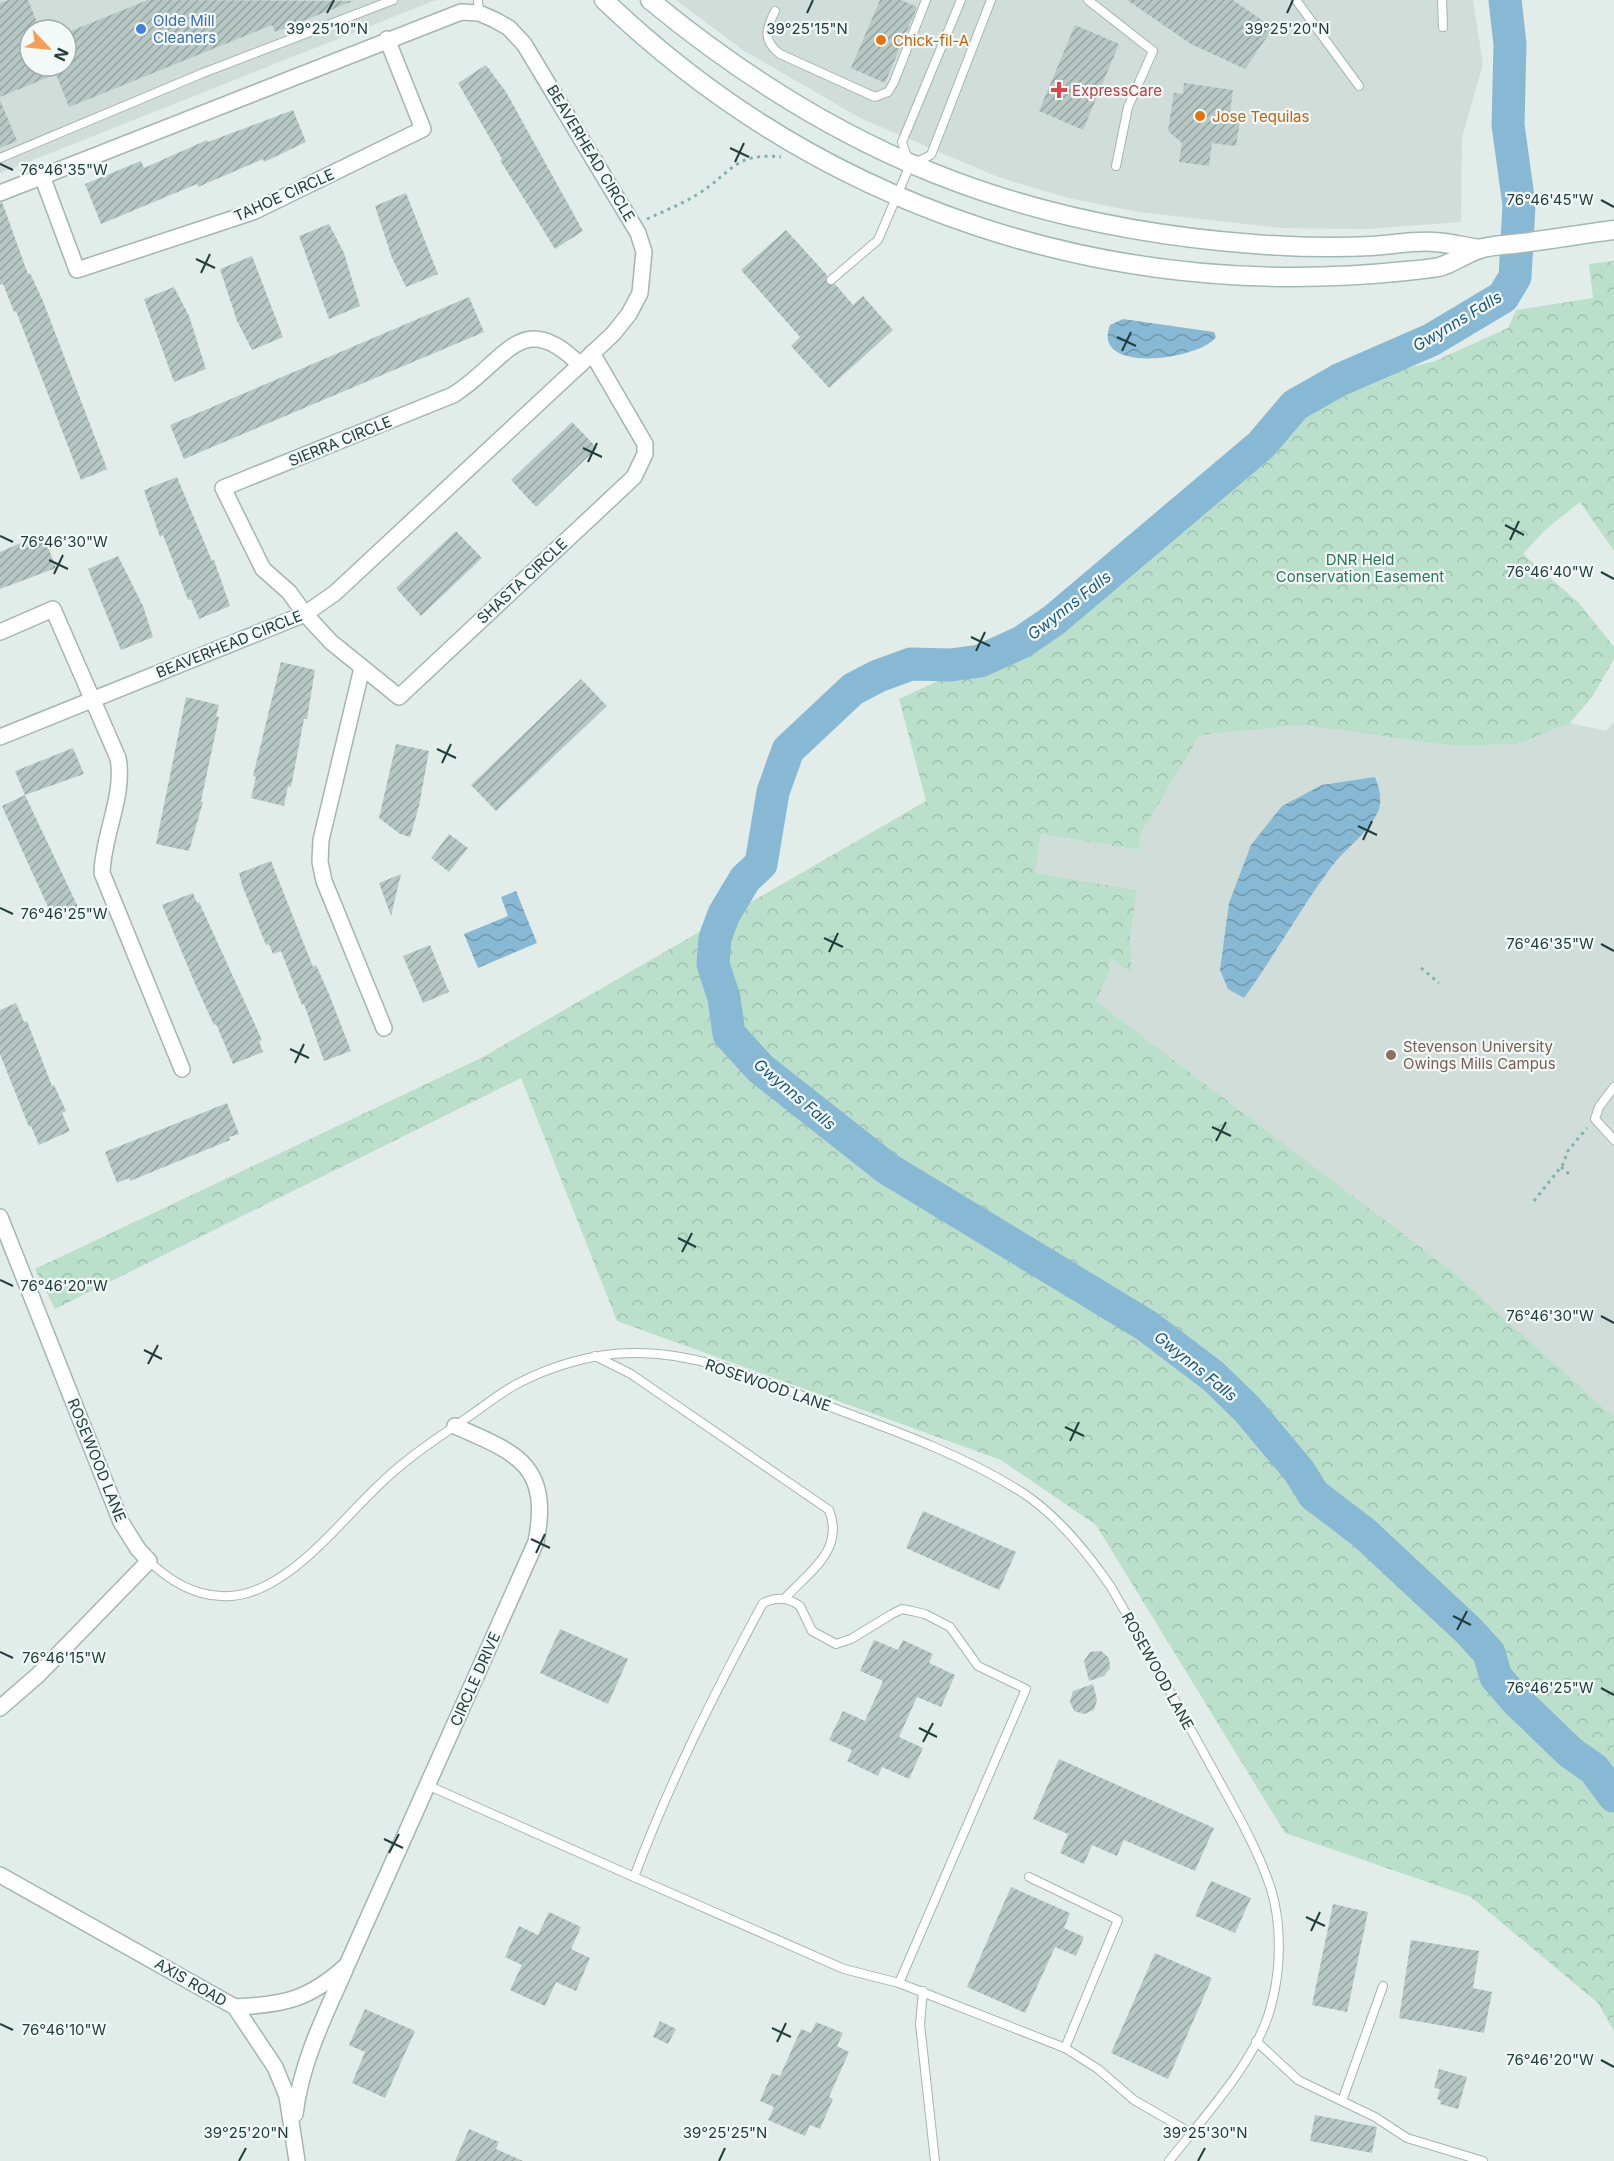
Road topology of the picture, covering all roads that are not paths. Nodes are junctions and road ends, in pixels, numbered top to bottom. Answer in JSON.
{"nodes":[{"id":1,"x":393,"y":0,"type":"edge"},
{"id":2,"x":604,"y":0,"type":"edge"},
{"id":3,"x":650,"y":0,"type":"edge"},
{"id":4,"x":926,"y":0,"type":"edge"},
{"id":5,"x":961,"y":0,"type":"edge"},
{"id":6,"x":990,"y":0,"type":"edge"},
{"id":7,"x":1088,"y":0,"type":"edge"},
{"id":8,"x":1296,"y":0,"type":"edge"},
{"id":9,"x":1442,"y":0,"type":"edge"},
{"id":10,"x":479,"y":7,"type":"edge"},
{"id":11,"x":775,"y":11,"type":"dead end"},
{"id":12,"x":1443,"y":27,"type":"dead end"},
{"id":13,"x":387,"y":39,"type":"junction"},
{"id":14,"x":1359,"y":86,"type":"dead end"},
{"id":15,"x":0,"y":158,"type":"edge"},
{"id":16,"x":910,"y":165,"type":"junction"},
{"id":17,"x":1116,"y":166,"type":"dead end"},
{"id":18,"x":42,"y":176,"type":"junction"},
{"id":19,"x":0,"y":193,"type":"edge"},
{"id":20,"x":897,"y":195,"type":"junction"},
{"id":21,"x":1614,"y":230,"type":"edge"},
{"id":22,"x":1480,"y":249,"type":"junction"},
{"id":23,"x":831,"y":280,"type":"dead end"},
{"id":24,"x":592,"y":353,"type":"junction"},
{"id":25,"x":580,"y":365,"type":"junction"},
{"id":26,"x":305,"y":614,"type":"junction"},
{"id":27,"x":0,"y":632,"type":"edge"},
{"id":28,"x":362,"y":668,"type":"junction"},
{"id":29,"x":92,"y":700,"type":"junction"},
{"id":30,"x":0,"y":737,"type":"edge"},
{"id":31,"x":384,"y":1028,"type":"dead end"},
{"id":32,"x":182,"y":1069,"type":"dead end"},
{"id":33,"x":1614,"y":1087,"type":"edge"},
{"id":34,"x":1614,"y":1140,"type":"edge"},
{"id":35,"x":0,"y":1217,"type":"edge"},
{"id":36,"x":595,"y":1356,"type":"junction"},
{"id":37,"x":455,"y":1426,"type":"junction"},
{"id":38,"x":149,"y":1561,"type":"junction"},
{"id":39,"x":784,"y":1599,"type":"junction"},
{"id":40,"x":0,"y":1708,"type":"edge"},
{"id":41,"x":428,"y":1785,"type":"junction"},
{"id":42,"x":0,"y":1875,"type":"edge"},
{"id":43,"x":634,"y":1877,"type":"junction"},
{"id":44,"x":1029,"y":1877,"type":"dead end"},
{"id":45,"x":347,"y":1965,"type":"junction"},
{"id":46,"x":899,"y":1983,"type":"junction"},
{"id":47,"x":1383,"y":1986,"type":"dead end"},
{"id":48,"x":923,"y":1991,"type":"junction"},
{"id":49,"x":235,"y":2007,"type":"junction"},
{"id":50,"x":1256,"y":2041,"type":"junction"},
{"id":51,"x":1065,"y":2048,"type":"junction"},
{"id":52,"x":1342,"y":2101,"type":"junction"},
{"id":53,"x":293,"y":2128,"type":"junction"},
{"id":54,"x":1191,"y":2133,"type":"junction"},
{"id":55,"x":297,"y":2161,"type":"edge"},
{"id":56,"x":935,"y":2161,"type":"edge"},
{"id":57,"x":1169,"y":2161,"type":"edge"},
{"id":58,"x":1483,"y":2161,"type":"edge"}],
"edges":[{"from":1,"to":15,"type":"lane"},
{"from":2,"to":20,"type":"main road"},
{"from":3,"to":16,"type":"main road"},
{"from":4,"to":11,"type":"lane"},
{"from":5,"to":16,"type":"lane"},
{"from":6,"to":16,"type":"lane"},
{"from":7,"to":17,"type":"lane"},
{"from":8,"to":14,"type":"lane"},
{"from":9,"to":12,"type":"lane"},
{"from":10,"to":13,"type":"street","name":"BEAVERHEAD CIRCLE"},
{"from":10,"to":24,"type":"street","name":"BEAVERHEAD CIRCLE"},
{"from":13,"to":18,"type":"street","name":"BEAVERHEAD CIRCLE"},
{"from":13,"to":18,"type":"street","name":"TAHOE CIRCLE"},
{"from":16,"to":20,"type":"lane"},
{"from":16,"to":22,"type":"main road"},
{"from":18,"to":19,"type":"street","name":"BEAVERHEAD CIRCLE"},
{"from":20,"to":22,"type":"main road"},
{"from":20,"to":23,"type":"lane"},
{"from":21,"to":22,"type":"main road"},
{"from":24,"to":25,"type":"street","name":"BEAVERHEAD CIRCLE"},
{"from":24,"to":28,"type":"street","name":"SHASTA CIRCLE"},
{"from":25,"to":26,"type":"street","name":"BEAVERHEAD CIRCLE"},
{"from":25,"to":26,"type":"street","name":"SIERRA CIRCLE"},
{"from":26,"to":28,"type":"street","name":"SHASTA CIRCLE"},
{"from":26,"to":29,"type":"street","name":"BEAVERHEAD CIRCLE"},
{"from":27,"to":29,"type":"street"},
{"from":28,"to":31,"type":"street"},
{"from":29,"to":30,"type":"street","name":"BEAVERHEAD CIRCLE"},
{"from":29,"to":32,"type":"street"},
{"from":33,"to":34,"type":"lane"},
{"from":35,"to":38,"type":"street","name":"ROSEWOOD LANE"},
{"from":36,"to":37,"type":"lane","name":"ROSEWOOD LANE"},
{"from":36,"to":39,"type":"lane"},
{"from":36,"to":50,"type":"lane","name":"ROSEWOOD LANE"},
{"from":37,"to":38,"type":"lane","name":"ROSEWOOD LANE"},
{"from":37,"to":41,"type":"street","name":"CIRCLE DRIVE"},
{"from":38,"to":40,"type":"street"},
{"from":39,"to":43,"type":"lane"},
{"from":39,"to":46,"type":"lane"},
{"from":41,"to":43,"type":"lane"},
{"from":41,"to":45,"type":"street","name":"CIRCLE DRIVE"},
{"from":42,"to":49,"type":"street","name":"AXIS ROAD"},
{"from":43,"to":46,"type":"lane"},
{"from":44,"to":51,"type":"lane"},
{"from":45,"to":49,"type":"street","name":"CIRCLE DRIVE"},
{"from":45,"to":53,"type":"street","name":"CIRCLE DRIVE"},
{"from":46,"to":48,"type":"lane"},
{"from":47,"to":52,"type":"lane"},
{"from":48,"to":51,"type":"lane"},
{"from":48,"to":56,"type":"lane"},
{"from":49,"to":53,"type":"street","name":"AXIS ROAD"},
{"from":50,"to":52,"type":"lane"},
{"from":50,"to":54,"type":"lane","name":"ROSEWOOD LANE"},
{"from":51,"to":54,"type":"lane"},
{"from":52,"to":58,"type":"lane"},
{"from":53,"to":55,"type":"street","name":"AXIS ROAD"},
{"from":54,"to":57,"type":"lane","name":"ROSEWOOD LANE"}]}
